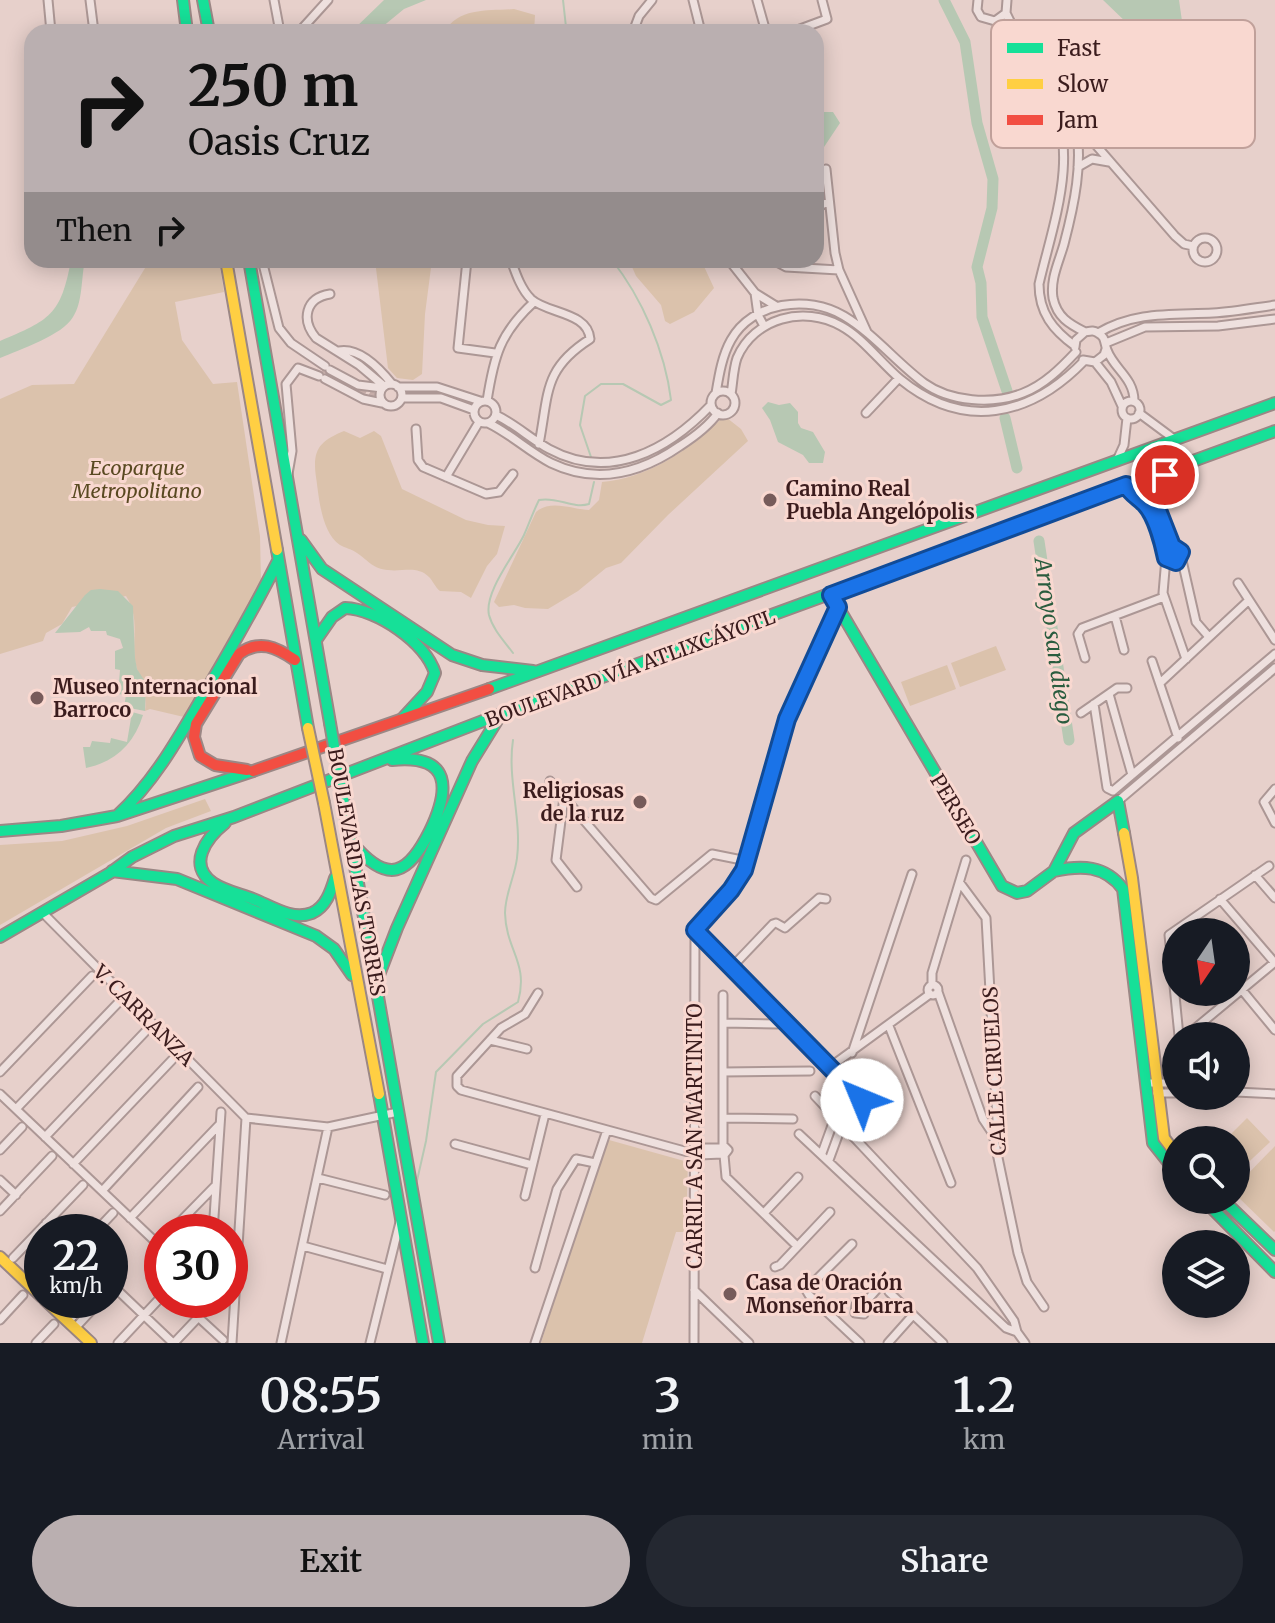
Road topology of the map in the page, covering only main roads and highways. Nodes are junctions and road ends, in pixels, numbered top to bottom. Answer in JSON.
{"nodes":[{"id":1,"x":183,"y":0,"type":"edge"},
{"id":2,"x":203,"y":0,"type":"edge"},
{"id":3,"x":186,"y":24,"type":"edge"},
{"id":4,"x":208,"y":24,"type":"edge"},
{"id":5,"x":228,"y":268,"type":"edge"},
{"id":6,"x":250,"y":268,"type":"edge"},
{"id":7,"x":1275,"y":403,"type":"edge"},
{"id":8,"x":1275,"y":431,"type":"edge"},
{"id":9,"x":298,"y":535,"type":"junction"},
{"id":10,"x":279,"y":559,"type":"junction"},
{"id":11,"x":831,"y":595,"type":"junction"},
{"id":12,"x":316,"y":640,"type":"junction"},
{"id":13,"x":295,"y":660,"type":"junction"},
{"id":14,"x":535,"y":671,"type":"junction"},
{"id":15,"x":501,"y":714,"type":"junction"},
{"id":16,"x":403,"y":718,"type":"junction"},
{"id":17,"x":382,"y":761,"type":"junction"},
{"id":18,"x":253,"y":771,"type":"junction"},
{"id":19,"x":117,"y":816,"type":"junction"},
{"id":20,"x":234,"y":817,"type":"junction"},
{"id":21,"x":0,"y":831,"type":"edge"},
{"id":22,"x":352,"y":842,"type":"junction"},
{"id":23,"x":112,"y":871,"type":"junction"},
{"id":24,"x":1054,"y":871,"type":"junction"},
{"id":25,"x":336,"y":876,"type":"junction"},
{"id":26,"x":0,"y":937,"type":"edge"},
{"id":27,"x":377,"y":982,"type":"junction"},
{"id":28,"x":356,"y":984,"type":"junction"},
{"id":29,"x":1152,"y":1088,"type":"junction"},
{"id":30,"x":1162,"y":1130,"type":"edge"},
{"id":31,"x":1162,"y":1154,"type":"edge"},
{"id":32,"x":1218,"y":1214,"type":"edge"},
{"id":33,"x":1238,"y":1214,"type":"edge"},
{"id":34,"x":1244,"y":1220,"type":"junction"},
{"id":35,"x":1233,"y":1230,"type":"edge"},
{"id":36,"x":1235,"y":1230,"type":"edge"},
{"id":37,"x":1250,"y":1247,"type":"edge"},
{"id":38,"x":1275,"y":1250,"type":"edge"},
{"id":39,"x":0,"y":1257,"type":"edge"},
{"id":40,"x":1275,"y":1272,"type":"edge"},
{"id":41,"x":24,"y":1279,"type":"edge"},
{"id":42,"x":65,"y":1318,"type":"edge"},
{"id":43,"x":91,"y":1343,"type":"edge"},
{"id":44,"x":423,"y":1343,"type":"edge"},
{"id":45,"x":439,"y":1343,"type":"edge"}],
"edges":[{"from":1,"to":3,"type":"main road"},
{"from":2,"to":4,"type":"main road"},
{"from":5,"to":10,"type":"main road","name":"BOULEVARD LAS TORRES"},
{"from":6,"to":9,"type":"main road","name":"BOULEVARD LAS TORRES"},
{"from":7,"to":14,"type":"main road","name":"BOULEVARD VÍA ATLIXCÁYOTL"},
{"from":8,"to":11,"type":"main road","name":"BOULEVARD VÍA ATLIXCÁYOTL"},
{"from":9,"to":12,"type":"main road","name":"BOULEVARD LAS TORRES"},
{"from":9,"to":14,"type":"main road"},
{"from":10,"to":13,"type":"main road","name":"BOULEVARD LAS TORRES"},
{"from":10,"to":19,"type":"main road"},
{"from":11,"to":15,"type":"main road","name":"BOULEVARD VÍA ATLIXCÁYOTL"},
{"from":11,"to":24,"type":"main road","name":"PERSEO"},
{"from":12,"to":16,"type":"main road"},
{"from":12,"to":22,"type":"main road","name":"BOULEVARD LAS TORRES","bridge":true},
{"from":13,"to":18,"type":"main road"},
{"from":13,"to":25,"type":"main road","name":"BOULEVARD LAS TORRES","bridge":true},
{"from":14,"to":16,"type":"main road","name":"BOULEVARD VÍA ATLIXCÁYOTL"},
{"from":15,"to":17,"type":"main road","name":"BOULEVARD VÍA ATLIXCÁYOTL"},
{"from":15,"to":27,"type":"main road"},
{"from":16,"to":18,"type":"main road","name":"BOULEVARD VÍA ATLIXCÁYOTL"},
{"from":17,"to":20,"type":"main road","name":"BOULEVARD VÍA ATLIXCÁYOTL"},
{"from":17,"to":22,"type":"main road"},
{"from":18,"to":19,"type":"main road","name":"BOULEVARD VÍA ATLIXCÁYOTL"},
{"from":19,"to":21,"type":"main road","name":"BOULEVARD VÍA ATLIXCÁYOTL"},
{"from":20,"to":23,"type":"main road","name":"BOULEVARD VÍA ATLIXCÁYOTL"},
{"from":20,"to":25,"type":"main road"},
{"from":22,"to":27,"type":"main road","name":"BOULEVARD LAS TORRES"},
{"from":23,"to":26,"type":"main road","name":"BOULEVARD VÍA ATLIXCÁYOTL"},
{"from":23,"to":28,"type":"main road"},
{"from":24,"to":29,"type":"main road"},
{"from":24,"to":29,"type":"main road","name":"PERSEO"},
{"from":25,"to":28,"type":"main road","name":"BOULEVARD LAS TORRES"},
{"from":27,"to":45,"type":"main road","name":"BOULEVARD LAS TORRES"},
{"from":28,"to":44,"type":"main road","name":"BOULEVARD LAS TORRES"},
{"from":29,"to":30,"type":"main road"},
{"from":29,"to":31,"type":"main road"},
{"from":32,"to":35,"type":"main road"},
{"from":33,"to":34,"type":"main road"},
{"from":34,"to":36,"type":"main road"},
{"from":34,"to":38,"type":"main road"},
{"from":37,"to":40,"type":"main road"},
{"from":39,"to":41,"type":"main road"},
{"from":42,"to":43,"type":"main road"}]}
